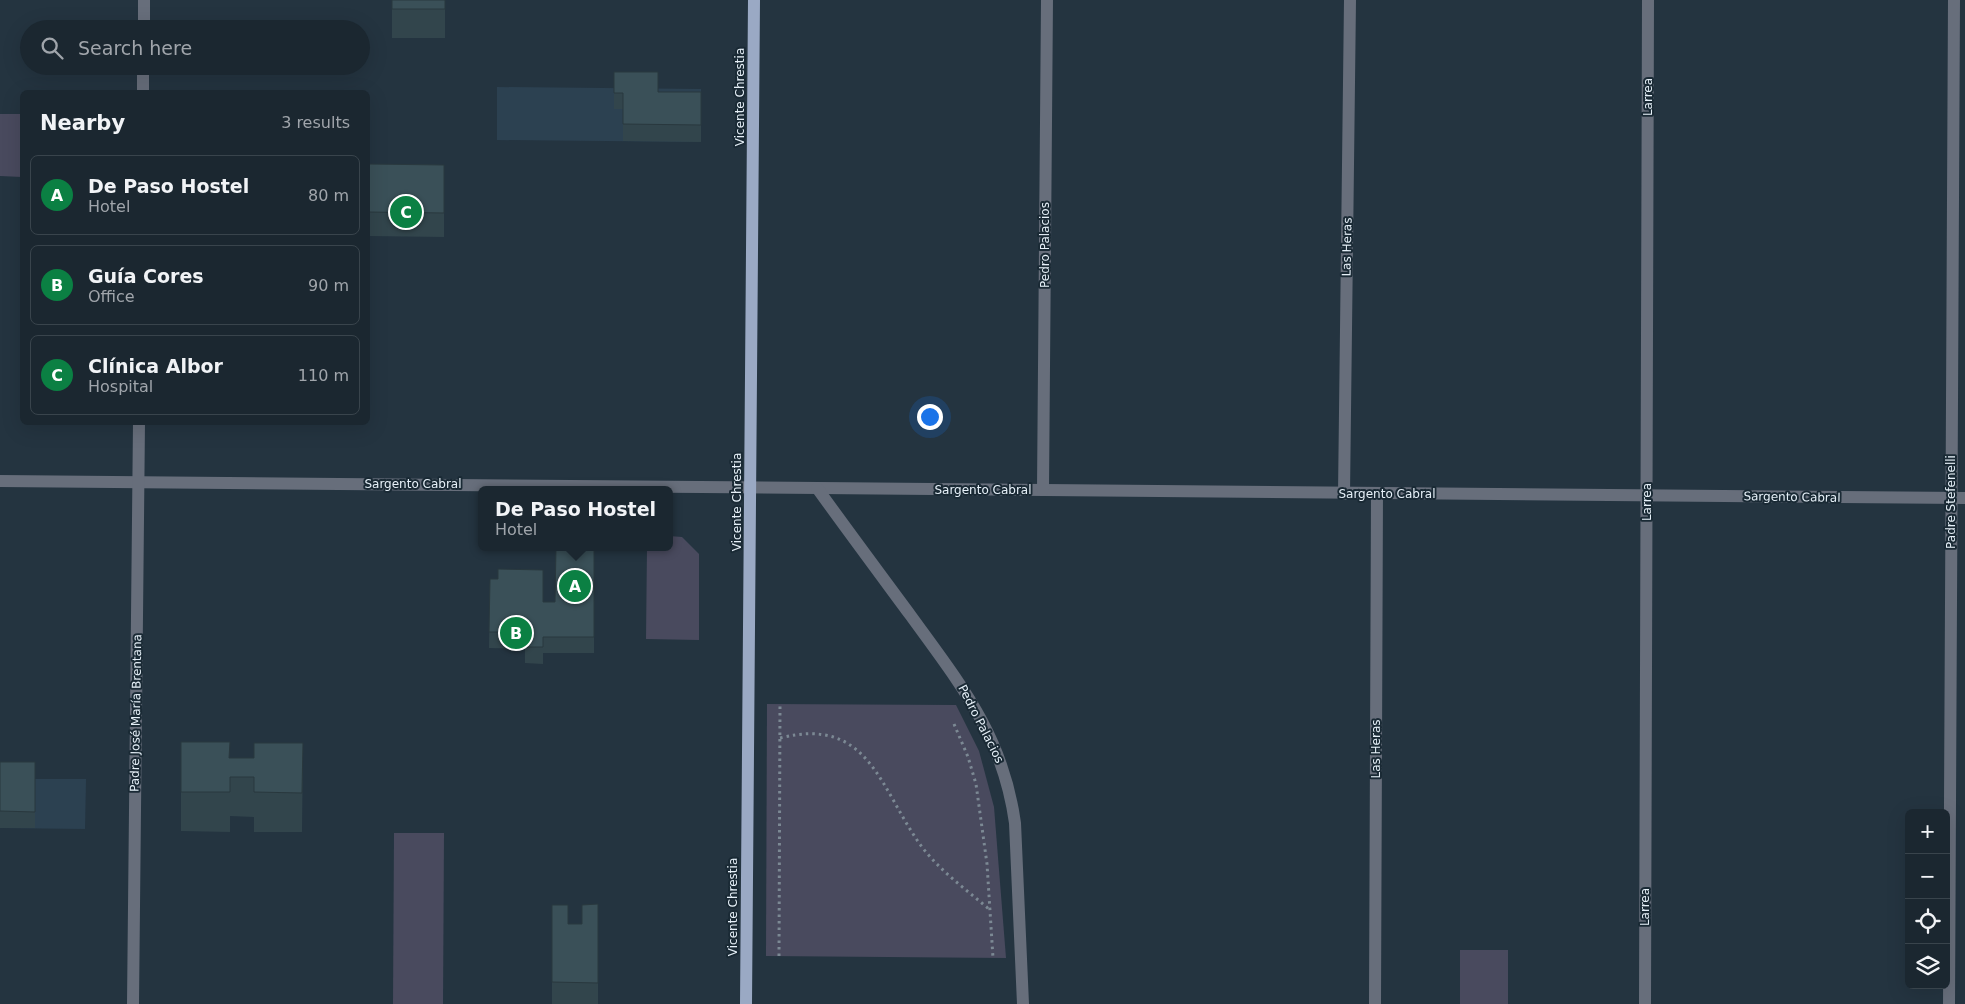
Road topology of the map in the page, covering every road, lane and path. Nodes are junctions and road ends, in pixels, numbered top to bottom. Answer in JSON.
{"nodes":[{"id":1,"x":144,"y":0,"type":"edge"},
{"id":2,"x":754,"y":0,"type":"edge"},
{"id":3,"x":1047,"y":0,"type":"edge"},
{"id":4,"x":1350,"y":0,"type":"edge"},
{"id":5,"x":1648,"y":0,"type":"edge"},
{"id":6,"x":1954,"y":0,"type":"edge"},
{"id":7,"x":144,"y":20,"type":"edge"},
{"id":8,"x":143,"y":75,"type":"edge"},
{"id":9,"x":143,"y":90,"type":"edge"},
{"id":10,"x":139,"y":425,"type":"edge"},
{"id":11,"x":0,"y":481,"type":"edge"},
{"id":12,"x":139,"y":482,"type":"junction"},
{"id":13,"x":629,"y":486,"type":"edge"},
{"id":14,"x":673,"y":486,"type":"edge"},
{"id":15,"x":751,"y":487,"type":"junction"},
{"id":16,"x":817,"y":488,"type":"junction"},
{"id":17,"x":1043,"y":490,"type":"junction"},
{"id":18,"x":1344,"y":494,"type":"junction"},
{"id":19,"x":1377,"y":494,"type":"junction"},
{"id":20,"x":1647,"y":496,"type":"junction"},
{"id":21,"x":1951,"y":498,"type":"junction"},
{"id":22,"x":1965,"y":498,"type":"edge"},
{"id":23,"x":780,"y":704,"type":"dead end"},
{"id":24,"x":953,"y":722,"type":"dead end"},
{"id":25,"x":780,"y":738,"type":"junction"},
{"id":26,"x":990,"y":910,"type":"junction"},
{"id":27,"x":779,"y":956,"type":"dead end"},
{"id":28,"x":993,"y":958,"type":"dead end"},
{"id":29,"x":133,"y":1004,"type":"edge"},
{"id":30,"x":746,"y":1004,"type":"edge"},
{"id":31,"x":1023,"y":1004,"type":"edge"},
{"id":32,"x":1375,"y":1004,"type":"edge"},
{"id":33,"x":1645,"y":1004,"type":"edge"},
{"id":34,"x":1950,"y":1004,"type":"edge"}],
"edges":[{"from":1,"to":7,"type":"street"},
{"from":2,"to":15,"type":"main road","name":"Vicente Chrestia"},
{"from":3,"to":17,"type":"street","name":"Pedro Palacios"},
{"from":4,"to":18,"type":"street","name":"Las Heras"},
{"from":5,"to":20,"type":"street","name":"Larrea"},
{"from":6,"to":21,"type":"street","name":"Padre Stefenelli"},
{"from":8,"to":9,"type":"street"},
{"from":10,"to":12,"type":"street","name":"Padre José María Brentana"},
{"from":11,"to":12,"type":"street","name":"Sargento Cabral"},
{"from":12,"to":13,"type":"street","name":"Sargento Cabral"},
{"from":12,"to":29,"type":"street","name":"Padre José María Brentana"},
{"from":14,"to":15,"type":"street","name":"Sargento Cabral"},
{"from":15,"to":16,"type":"street","name":"Sargento Cabral"},
{"from":15,"to":30,"type":"main road","name":"Vicente Chrestia"},
{"from":16,"to":17,"type":"street","name":"Sargento Cabral"},
{"from":16,"to":31,"type":"street","name":"Pedro Palacios"},
{"from":17,"to":18,"type":"street","name":"Sargento Cabral"},
{"from":18,"to":19,"type":"street","name":"Sargento Cabral"},
{"from":19,"to":20,"type":"street","name":"Sargento Cabral"},
{"from":19,"to":32,"type":"street","name":"Las Heras"},
{"from":20,"to":21,"type":"street","name":"Sargento Cabral"},
{"from":20,"to":33,"type":"street","name":"Larrea"},
{"from":21,"to":22,"type":"street","name":"Sargento Cabral"},
{"from":21,"to":34,"type":"street","name":"Padre Stefenelli"},
{"from":23,"to":25,"type":"path"},
{"from":24,"to":26,"type":"path"},
{"from":25,"to":26,"type":"path"},
{"from":25,"to":27,"type":"path"},
{"from":26,"to":28,"type":"path"}]}
